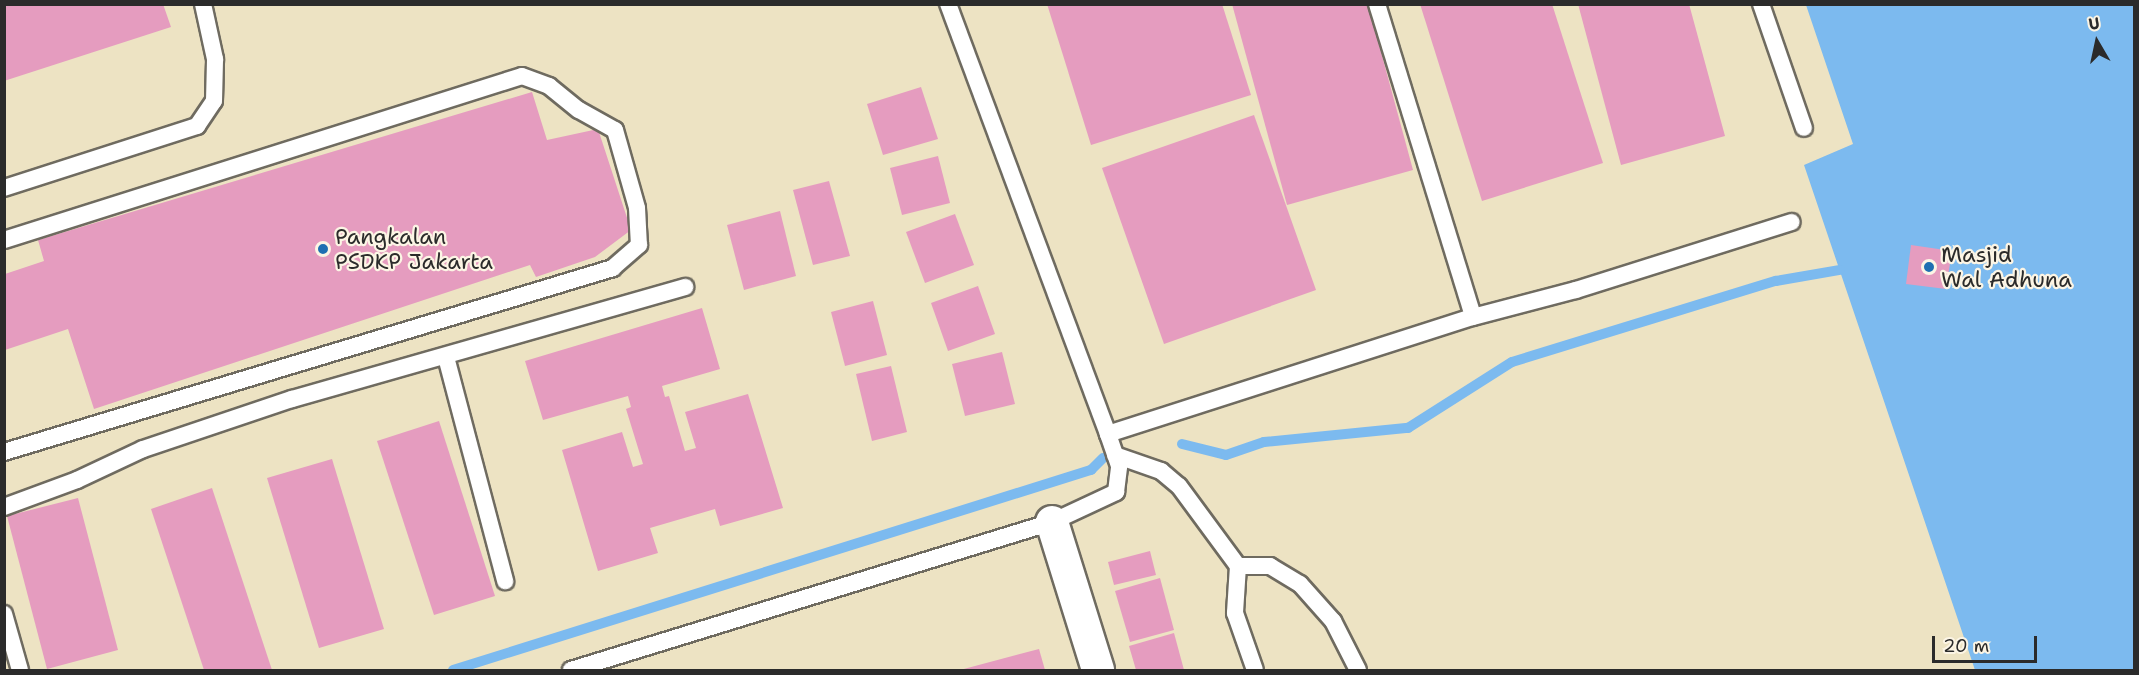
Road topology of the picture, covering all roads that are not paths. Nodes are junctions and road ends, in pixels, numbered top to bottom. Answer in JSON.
{"nodes":[{"id":1,"x":203,"y":4,"type":"edge"},
{"id":2,"x":948,"y":4,"type":"edge"},
{"id":3,"x":1377,"y":4,"type":"edge"},
{"id":4,"x":1761,"y":4,"type":"edge"},
{"id":5,"x":1804,"y":128,"type":"dead end"},
{"id":6,"x":4,"y":188,"type":"edge"},
{"id":7,"x":1792,"y":222,"type":"dead end"},
{"id":8,"x":4,"y":240,"type":"edge"},
{"id":9,"x":686,"y":287,"type":"dead end"},
{"id":10,"x":1473,"y":316,"type":"junction"},
{"id":11,"x":446,"y":357,"type":"junction"},
{"id":12,"x":1108,"y":434,"type":"junction"},
{"id":13,"x":4,"y":452,"type":"edge"},
{"id":14,"x":1115,"y":455,"type":"junction"},
{"id":15,"x":4,"y":507,"type":"edge"},
{"id":16,"x":1052,"y":522,"type":"junction"},
{"id":17,"x":1238,"y":566,"type":"junction"},
{"id":18,"x":505,"y":581,"type":"dead end"},
{"id":19,"x":4,"y":614,"type":"edge"},
{"id":20,"x":20,"y":670,"type":"edge"},
{"id":21,"x":571,"y":670,"type":"edge"},
{"id":22,"x":1098,"y":670,"type":"edge"},
{"id":23,"x":1255,"y":670,"type":"edge"},
{"id":24,"x":1358,"y":670,"type":"edge"}],
"edges":[{"from":1,"to":6,"type":"lane"},
{"from":2,"to":12,"type":"lane"},
{"from":3,"to":10,"type":"lane"},
{"from":4,"to":5,"type":"lane"},
{"from":7,"to":10,"type":"lane"},
{"from":8,"to":13,"type":"lane"},
{"from":9,"to":11,"type":"lane"},
{"from":10,"to":12,"type":"lane"},
{"from":11,"to":15,"type":"lane"},
{"from":11,"to":18,"type":"lane"},
{"from":12,"to":14,"type":"lane"},
{"from":14,"to":16,"type":"lane"},
{"from":14,"to":17,"type":"lane"},
{"from":16,"to":21,"type":"lane"},
{"from":16,"to":22,"type":"street"},
{"from":17,"to":23,"type":"lane"},
{"from":17,"to":24,"type":"lane"},
{"from":19,"to":20,"type":"lane"}]}
